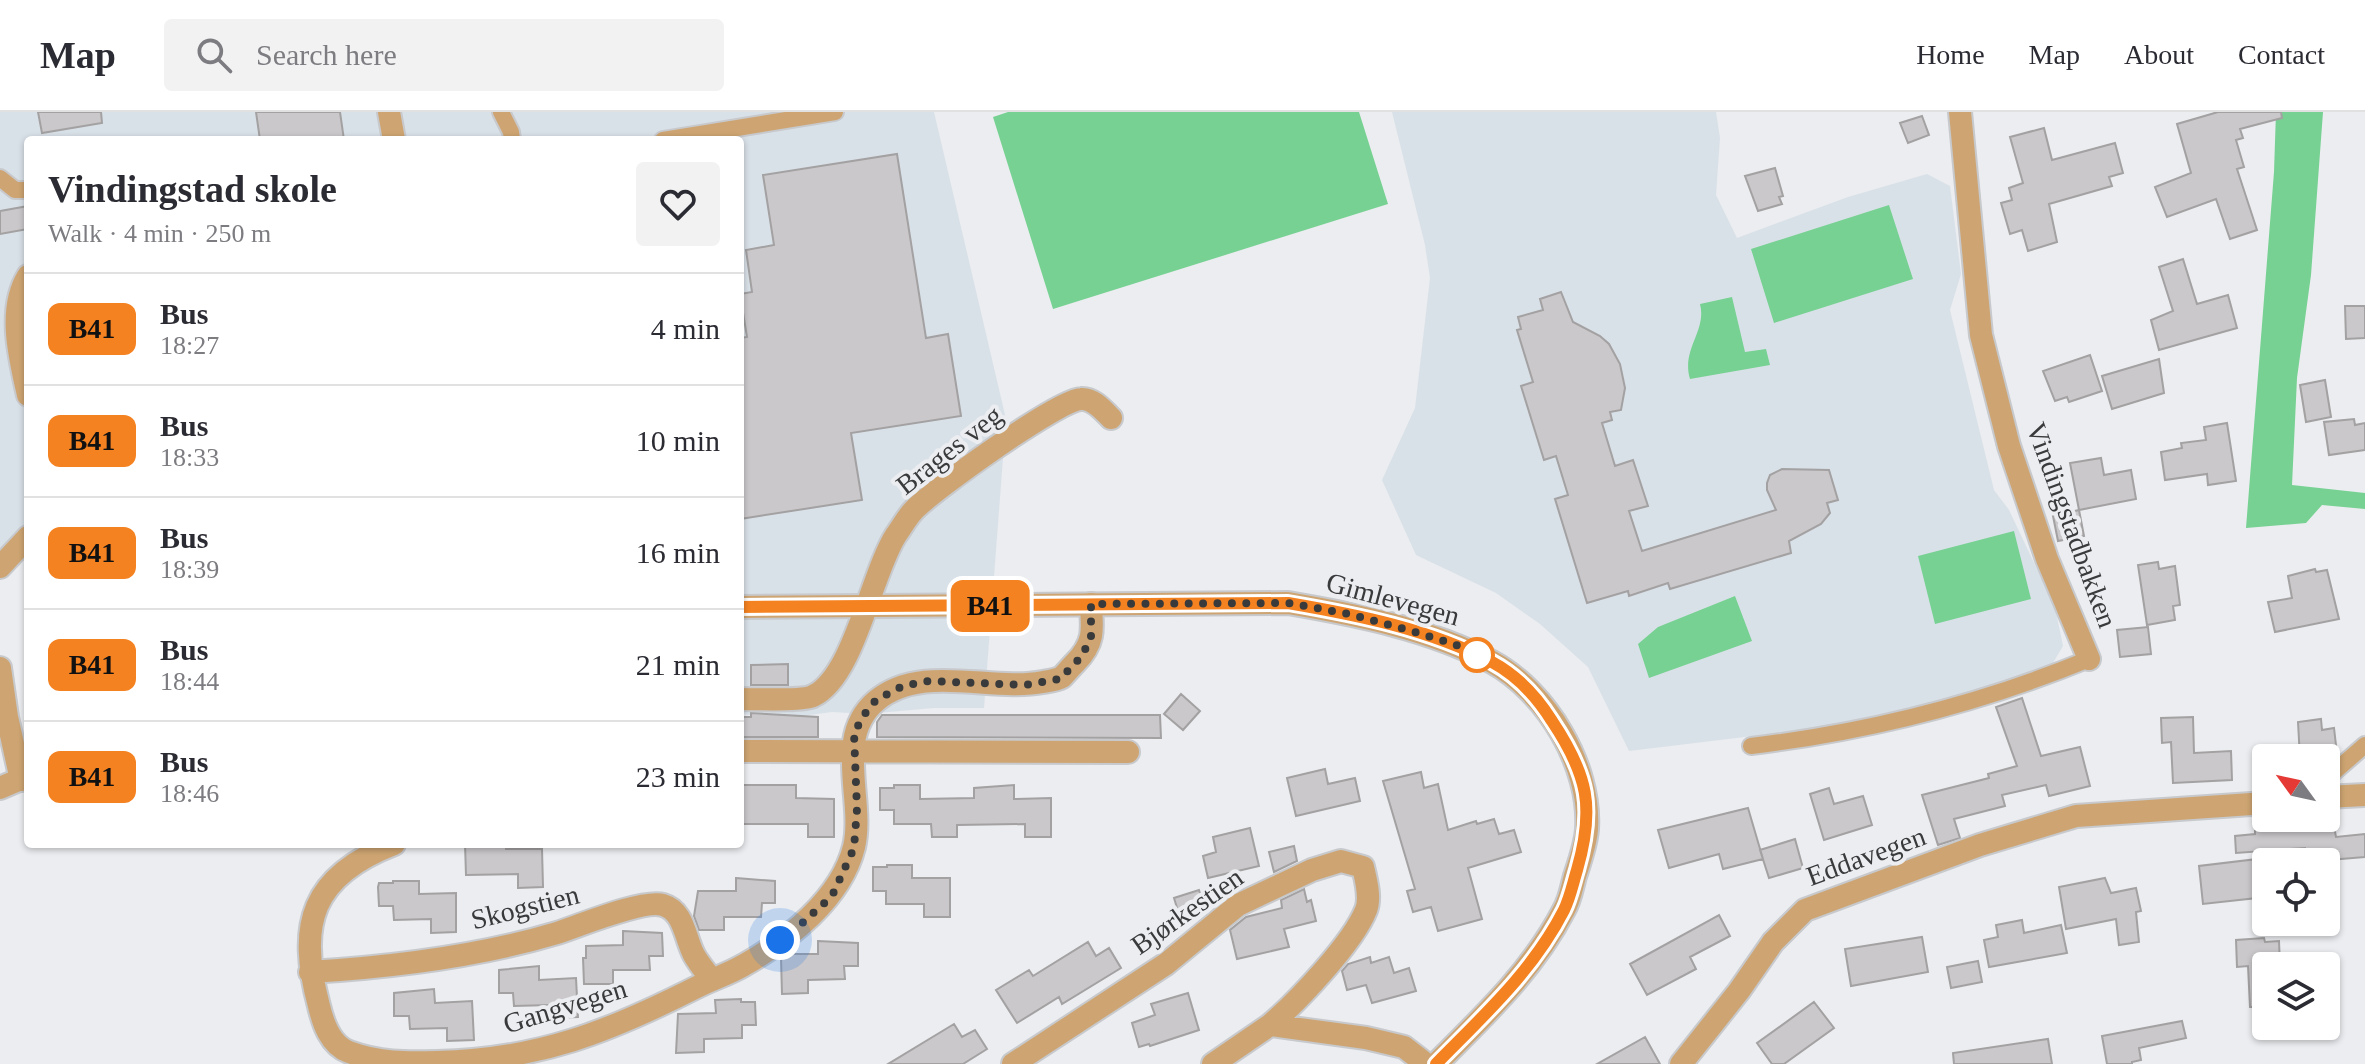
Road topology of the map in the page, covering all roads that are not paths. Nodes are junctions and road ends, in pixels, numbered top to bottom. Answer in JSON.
{"nodes":[{"id":1,"x":389,"y":112,"type":"edge"},
{"id":2,"x":501,"y":112,"type":"edge"},
{"id":3,"x":835,"y":112,"type":"edge"},
{"id":4,"x":1960,"y":112,"type":"edge"},
{"id":5,"x":767,"y":117,"type":"edge"},
{"id":6,"x":393,"y":136,"type":"edge"},
{"id":7,"x":512,"y":136,"type":"edge"},
{"id":8,"x":696,"y":136,"type":"edge"},
{"id":9,"x":0,"y":178,"type":"edge"},
{"id":10,"x":24,"y":190,"type":"edge"},
{"id":11,"x":24,"y":284,"type":"edge"},
{"id":12,"x":24,"y":377,"type":"edge"},
{"id":13,"x":1111,"y":418,"type":"dead end"},
{"id":14,"x":24,"y":542,"type":"edge"},
{"id":15,"x":1,"y":564,"type":"edge"},
{"id":16,"x":1091,"y":604,"type":"junction"},
{"id":17,"x":744,"y":607,"type":"edge"},
{"id":18,"x":864,"y":608,"type":"junction"},
{"id":19,"x":2089,"y":659,"type":"joint"},
{"id":20,"x":0,"y":668,"type":"edge"},
{"id":21,"x":744,"y":699,"type":"edge"},
{"id":22,"x":2365,"y":745,"type":"edge"},
{"id":23,"x":1751,"y":746,"type":"dead end"},
{"id":24,"x":744,"y":751,"type":"edge"},
{"id":25,"x":854,"y":752,"type":"junction"},
{"id":26,"x":1128,"y":752,"type":"dead end"},
{"id":27,"x":2340,"y":767,"type":"edge"},
{"id":28,"x":16,"y":781,"type":"edge"},
{"id":29,"x":2365,"y":795,"type":"edge"},
{"id":30,"x":2340,"y":796,"type":"edge"},
{"id":31,"x":2252,"y":804,"type":"edge"},
{"id":32,"x":387,"y":848,"type":"edge"},
{"id":33,"x":310,"y":972,"type":"junction"},
{"id":34,"x":712,"y":980,"type":"junction"},
{"id":35,"x":1270,"y":1025,"type":"junction"},
{"id":36,"x":1013,"y":1064,"type":"edge"},
{"id":37,"x":1213,"y":1064,"type":"edge"},
{"id":38,"x":1426,"y":1064,"type":"edge"},
{"id":39,"x":1436,"y":1064,"type":"edge"},
{"id":40,"x":1681,"y":1064,"type":"edge"}],
"edges":[{"from":1,"to":6,"type":"street"},
{"from":2,"to":7,"type":"lane"},
{"from":3,"to":5,"type":"lane"},
{"from":4,"to":19,"type":"street","name":"Vindingstadbakken"},
{"from":5,"to":8,"type":"lane"},
{"from":9,"to":10,"type":"lane"},
{"from":11,"to":12,"type":"street"},
{"from":13,"to":18,"type":"street","name":"Brages veg"},
{"from":14,"to":15,"type":"street"},
{"from":16,"to":18,"type":"street","name":"Gimlevegen"},
{"from":16,"to":25,"type":"street","name":"Gangvegen"},
{"from":16,"to":39,"type":"street","name":"Gimlevegen"},
{"from":17,"to":18,"type":"street","name":"Gimlevegen"},
{"from":18,"to":21,"type":"street"},
{"from":19,"to":23,"type":"lane","name":"Vindingstadbakken"},
{"from":20,"to":28,"type":"street"},
{"from":22,"to":27,"type":"lane"},
{"from":24,"to":25,"type":"street"},
{"from":25,"to":26,"type":"street"},
{"from":25,"to":34,"type":"street","name":"Gangvegen"},
{"from":29,"to":30,"type":"street"},
{"from":31,"to":40,"type":"street","name":"Eddavegen"},
{"from":32,"to":33,"type":"street","name":"Gangvegen"},
{"from":33,"to":34,"type":"street","name":"Skogstien"},
{"from":33,"to":34,"type":"street","name":"Gangvegen"},
{"from":35,"to":36,"type":"street","name":"Bjørkestien"},
{"from":35,"to":37,"type":"street","name":"Bjørkestien"},
{"from":35,"to":38,"type":"street"}]}
